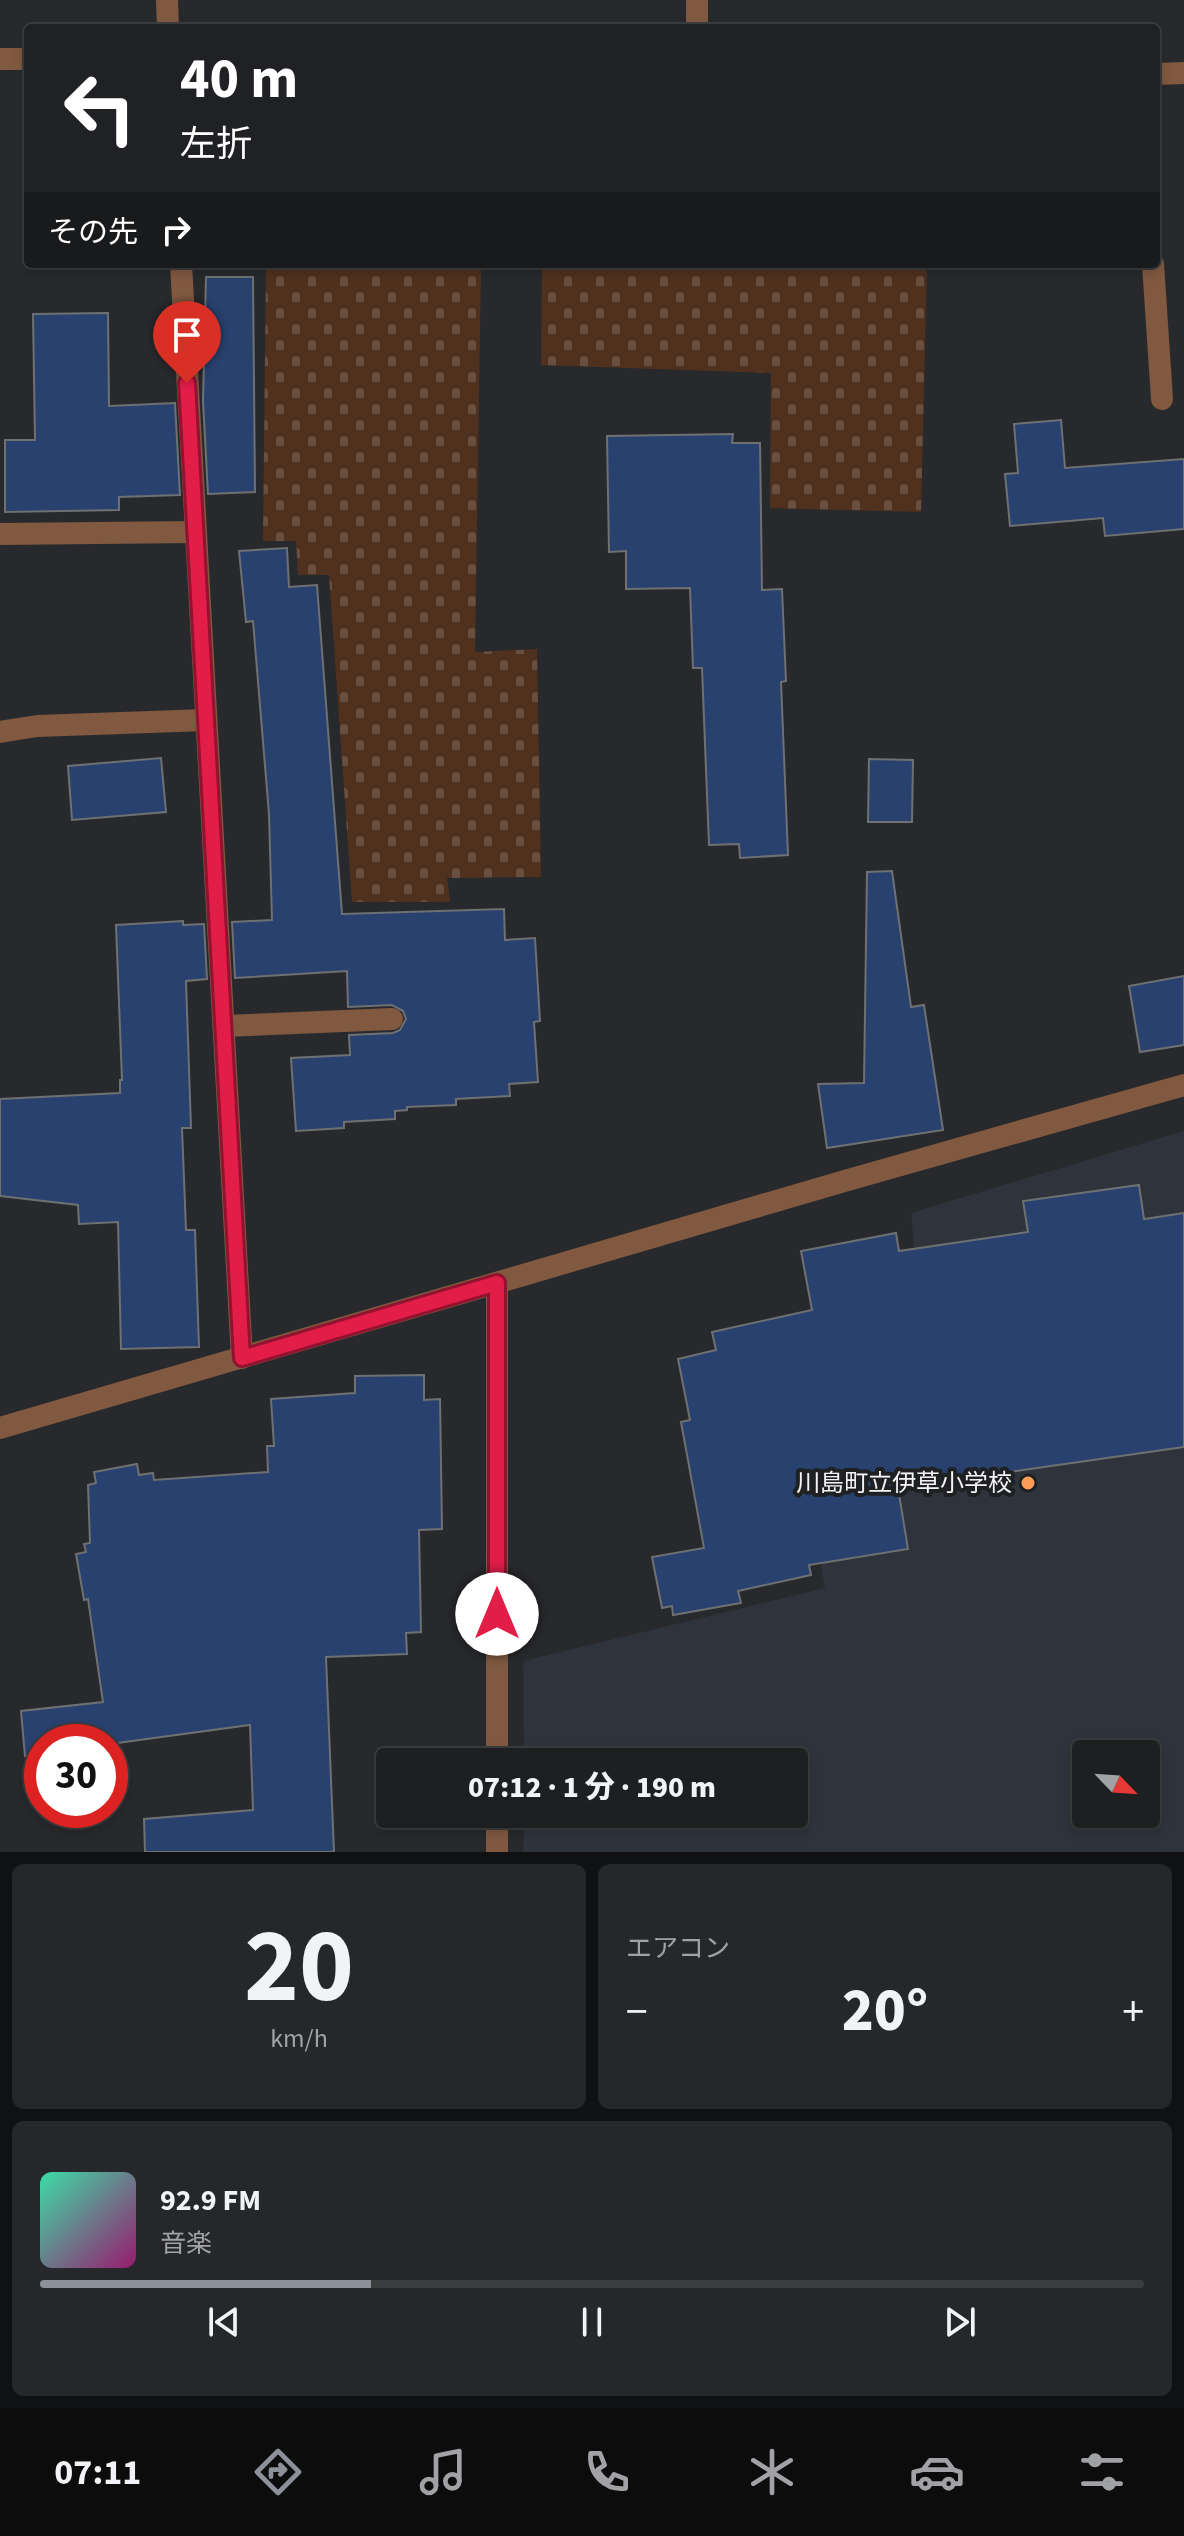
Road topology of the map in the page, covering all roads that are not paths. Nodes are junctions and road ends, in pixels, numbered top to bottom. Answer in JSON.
{"nodes":[{"id":1,"x":167,"y":0,"type":"edge"},
{"id":2,"x":697,"y":0,"type":"edge"},
{"id":3,"x":168,"y":24,"type":"edge"},
{"id":4,"x":697,"y":24,"type":"edge"},
{"id":5,"x":0,"y":59,"type":"edge"},
{"id":6,"x":24,"y":59,"type":"edge"},
{"id":7,"x":1184,"y":73,"type":"edge"},
{"id":8,"x":1160,"y":74,"type":"edge"},
{"id":9,"x":181,"y":268,"type":"edge"},
{"id":10,"x":1153,"y":268,"type":"edge"},
{"id":11,"x":1162,"y":399,"type":"dead end"},
{"id":12,"x":195,"y":532,"type":"junction"},
{"id":13,"x":0,"y":534,"type":"edge"},
{"id":14,"x":206,"y":720,"type":"junction"},
{"id":15,"x":0,"y":732,"type":"edge"},
{"id":16,"x":392,"y":1019,"type":"dead end"},
{"id":17,"x":224,"y":1026,"type":"junction"},
{"id":18,"x":1184,"y":1085,"type":"edge"},
{"id":19,"x":497,"y":1283,"type":"junction"},
{"id":20,"x":242,"y":1358,"type":"junction"},
{"id":21,"x":0,"y":1428,"type":"edge"},
{"id":22,"x":497,"y":1748,"type":"edge"},
{"id":23,"x":497,"y":1828,"type":"edge"},
{"id":24,"x":497,"y":1852,"type":"edge"}],
"edges":[{"from":1,"to":3,"type":"street"},
{"from":2,"to":4,"type":"street"},
{"from":5,"to":6,"type":"street"},
{"from":7,"to":8,"type":"street"},
{"from":9,"to":12,"type":"street"},
{"from":10,"to":11,"type":"street"},
{"from":12,"to":13,"type":"street"},
{"from":12,"to":14,"type":"street"},
{"from":14,"to":15,"type":"street"},
{"from":14,"to":17,"type":"street"},
{"from":16,"to":17,"type":"street"},
{"from":17,"to":20,"type":"street"},
{"from":18,"to":19,"type":"street"},
{"from":19,"to":20,"type":"street"},
{"from":19,"to":22,"type":"street"},
{"from":20,"to":21,"type":"street"},
{"from":23,"to":24,"type":"street"}]}
